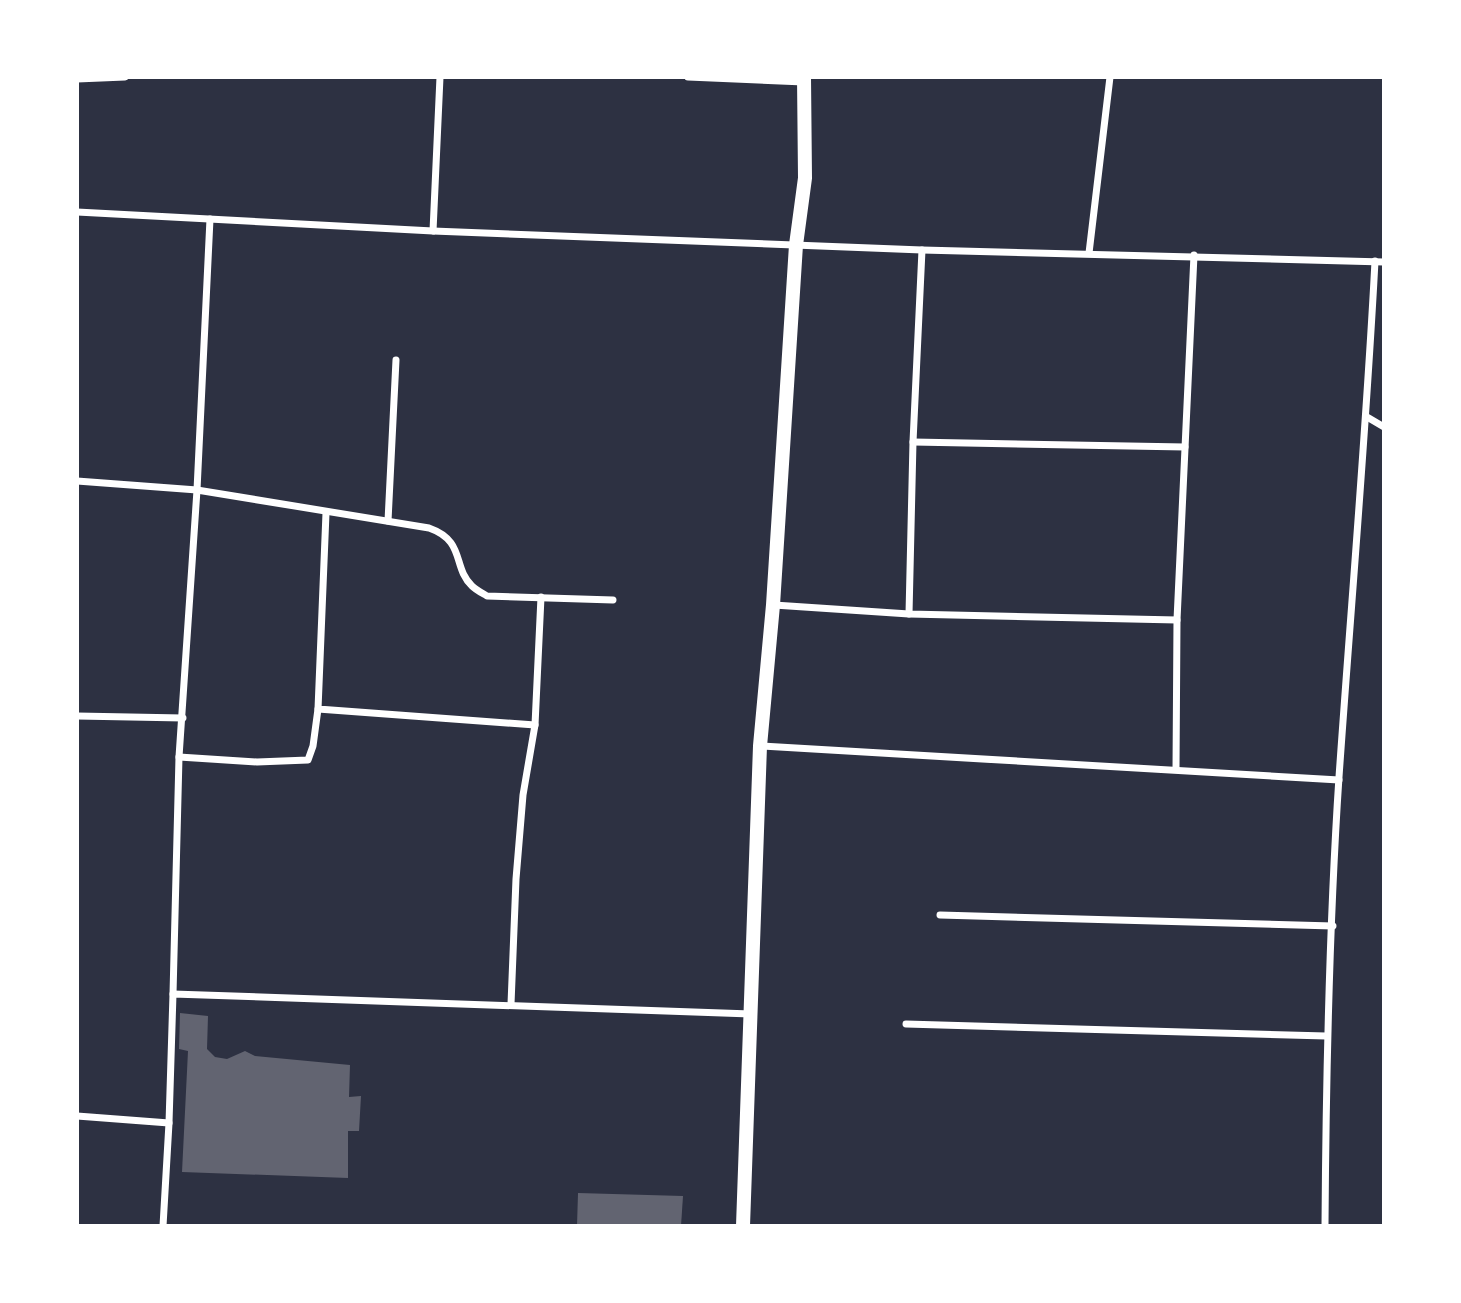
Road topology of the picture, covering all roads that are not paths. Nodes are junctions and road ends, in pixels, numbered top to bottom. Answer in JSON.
{"nodes":[{"id":1,"x":125,"y":77,"type":"edge"},
{"id":2,"x":440,"y":77,"type":"edge"},
{"id":3,"x":688,"y":77,"type":"edge"},
{"id":4,"x":1110,"y":77,"type":"edge"},
{"id":5,"x":77,"y":79,"type":"edge"},
{"id":6,"x":804,"y":79,"type":"edge"},
{"id":7,"x":77,"y":212,"type":"edge"},
{"id":8,"x":209,"y":219,"type":"junction"},
{"id":9,"x":433,"y":232,"type":"junction"},
{"id":10,"x":796,"y":245,"type":"junction"},
{"id":11,"x":922,"y":250,"type":"junction"},
{"id":12,"x":1089,"y":253,"type":"junction"},
{"id":13,"x":1194,"y":255,"type":"junction"},
{"id":14,"x":1380,"y":261,"type":"edge"},
{"id":15,"x":396,"y":360,"type":"dead end"},
{"id":16,"x":1367,"y":417,"type":"junction"},
{"id":17,"x":1384,"y":427,"type":"edge"},
{"id":18,"x":913,"y":442,"type":"junction"},
{"id":19,"x":1185,"y":447,"type":"junction"},
{"id":20,"x":77,"y":481,"type":"edge"},
{"id":21,"x":197,"y":490,"type":"junction"},
{"id":22,"x":326,"y":513,"type":"junction"},
{"id":23,"x":388,"y":521,"type":"junction"},
{"id":24,"x":541,"y":597,"type":"junction"},
{"id":25,"x":613,"y":600,"type":"dead end"},
{"id":26,"x":773,"y":605,"type":"junction"},
{"id":27,"x":909,"y":614,"type":"junction"},
{"id":28,"x":1177,"y":620,"type":"junction"},
{"id":29,"x":318,"y":709,"type":"junction"},
{"id":30,"x":77,"y":716,"type":"edge"},
{"id":31,"x":184,"y":718,"type":"junction"},
{"id":32,"x":535,"y":725,"type":"junction"},
{"id":33,"x":760,"y":746,"type":"junction"},
{"id":34,"x":179,"y":757,"type":"junction"},
{"id":35,"x":1176,"y":769,"type":"junction"},
{"id":36,"x":1339,"y":780,"type":"junction"},
{"id":37,"x":940,"y":915,"type":"dead end"},
{"id":38,"x":1333,"y":926,"type":"junction"},
{"id":39,"x":173,"y":994,"type":"junction"},
{"id":40,"x":511,"y":1004,"type":"junction"},
{"id":41,"x":751,"y":1014,"type":"junction"},
{"id":42,"x":906,"y":1024,"type":"dead end"},
{"id":43,"x":1326,"y":1036,"type":"junction"},
{"id":44,"x":77,"y":1116,"type":"edge"},
{"id":45,"x":169,"y":1123,"type":"junction"},
{"id":46,"x":163,"y":1226,"type":"edge"},
{"id":47,"x":743,"y":1226,"type":"edge"},
{"id":48,"x":1325,"y":1226,"type":"edge"}],
"edges":[{"from":1,"to":5,"type":"street"},
{"from":2,"to":9,"type":"street"},
{"from":3,"to":6,"type":"street"},
{"from":4,"to":12,"type":"street"},
{"from":6,"to":10,"type":"main road"},
{"from":7,"to":8,"type":"street"},
{"from":8,"to":9,"type":"street"},
{"from":8,"to":21,"type":"street"},
{"from":9,"to":10,"type":"street"},
{"from":10,"to":11,"type":"street"},
{"from":10,"to":26,"type":"main road"},
{"from":11,"to":12,"type":"street"},
{"from":11,"to":18,"type":"street"},
{"from":12,"to":13,"type":"street"},
{"from":13,"to":14,"type":"street"},
{"from":13,"to":19,"type":"street"},
{"from":14,"to":16,"type":"street"},
{"from":15,"to":23,"type":"street"},
{"from":16,"to":17,"type":"street"},
{"from":16,"to":36,"type":"street"},
{"from":18,"to":19,"type":"street"},
{"from":18,"to":27,"type":"street"},
{"from":19,"to":28,"type":"street"},
{"from":20,"to":21,"type":"street"},
{"from":21,"to":22,"type":"street"},
{"from":21,"to":31,"type":"street"},
{"from":22,"to":23,"type":"street"},
{"from":22,"to":29,"type":"street"},
{"from":23,"to":24,"type":"street"},
{"from":24,"to":25,"type":"street"},
{"from":24,"to":32,"type":"street"},
{"from":26,"to":27,"type":"street"},
{"from":26,"to":33,"type":"main road"},
{"from":27,"to":28,"type":"street"},
{"from":28,"to":35,"type":"street"},
{"from":29,"to":32,"type":"street"},
{"from":29,"to":34,"type":"street"},
{"from":30,"to":31,"type":"street"},
{"from":31,"to":34,"type":"street"},
{"from":32,"to":40,"type":"street"},
{"from":33,"to":35,"type":"street"},
{"from":33,"to":41,"type":"main road"},
{"from":34,"to":39,"type":"street"},
{"from":35,"to":36,"type":"street"},
{"from":36,"to":38,"type":"street"},
{"from":37,"to":38,"type":"street"},
{"from":38,"to":43,"type":"street"},
{"from":39,"to":40,"type":"street"},
{"from":39,"to":45,"type":"street"},
{"from":40,"to":41,"type":"street"},
{"from":41,"to":47,"type":"main road"},
{"from":42,"to":43,"type":"street"},
{"from":43,"to":48,"type":"street"},
{"from":44,"to":45,"type":"street"},
{"from":45,"to":46,"type":"street"}]}
